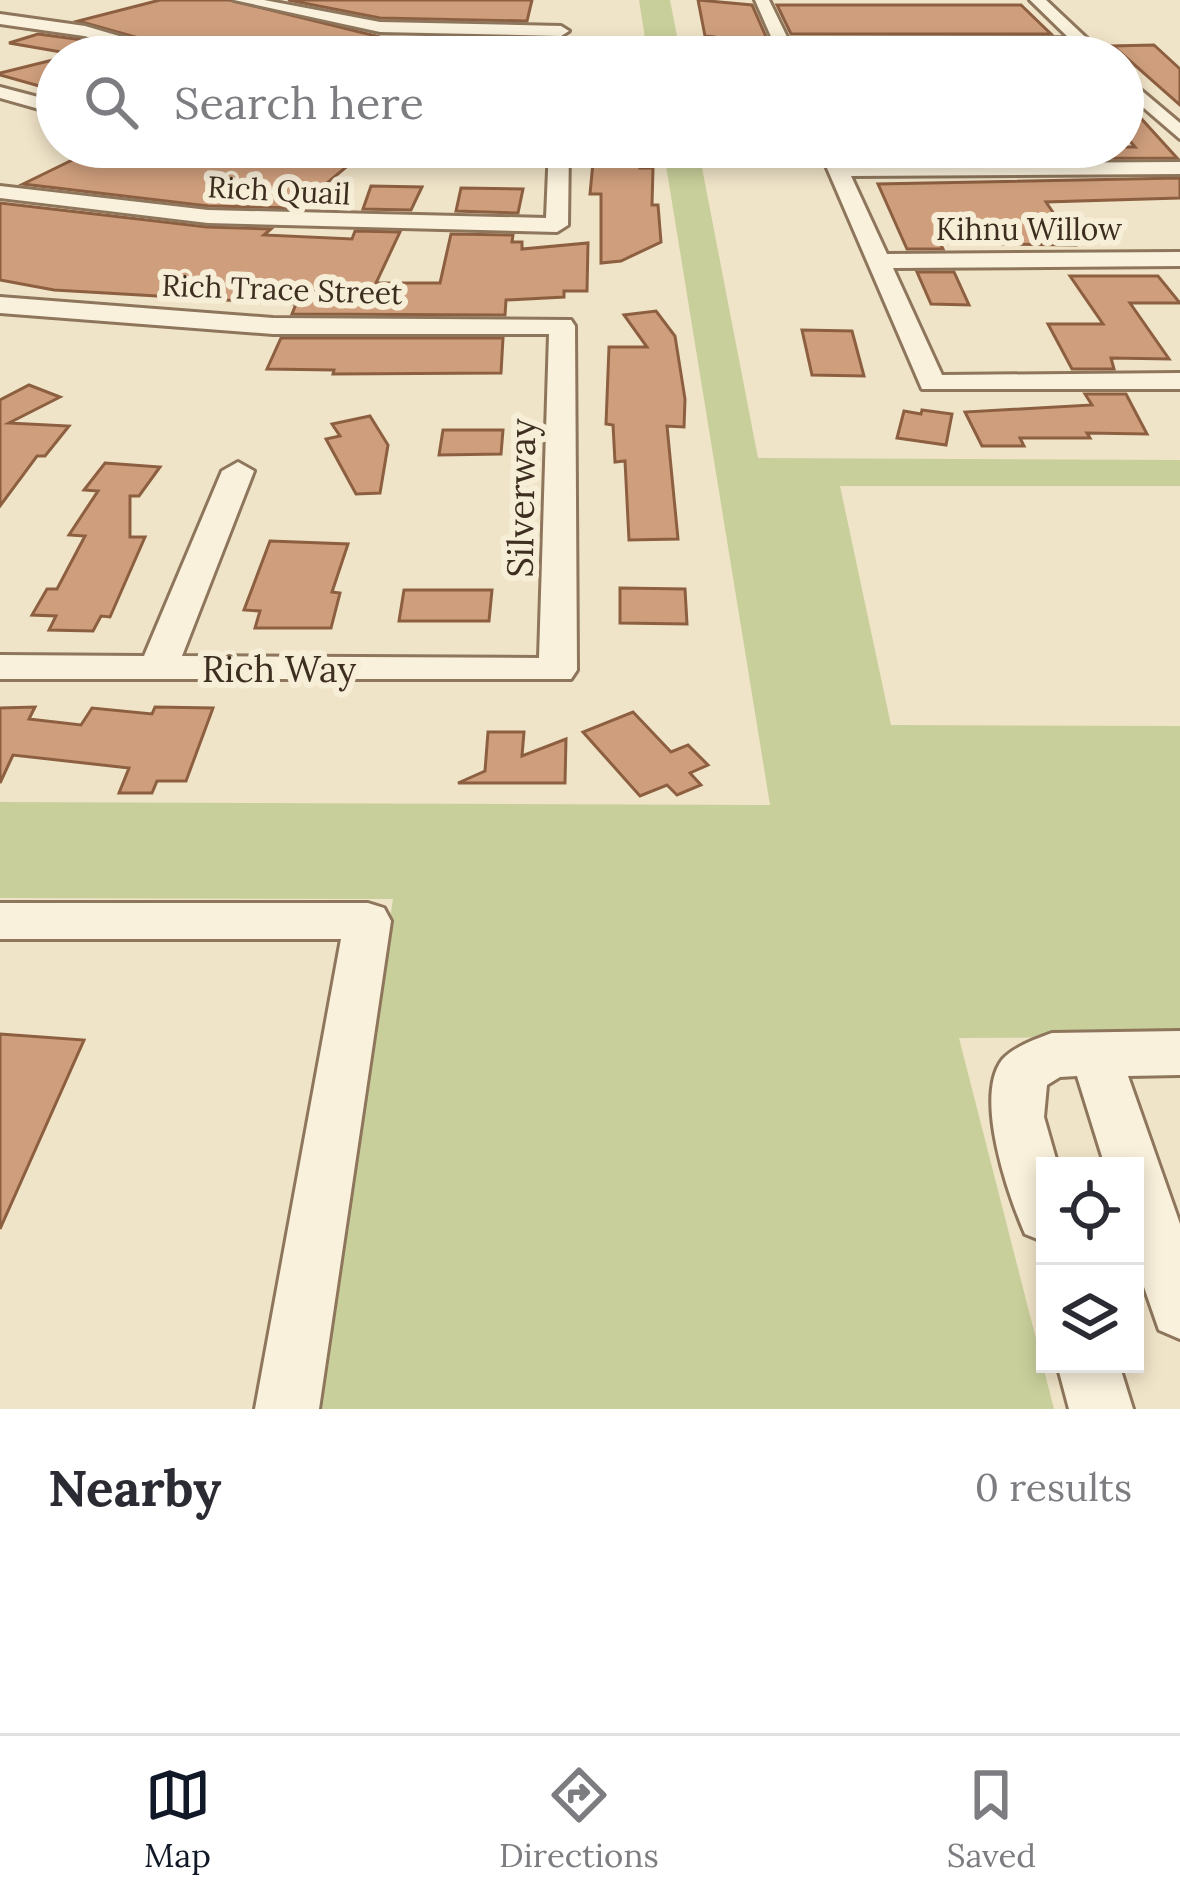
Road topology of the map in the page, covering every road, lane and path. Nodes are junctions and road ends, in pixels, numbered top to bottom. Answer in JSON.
{"nodes":[{"id":1,"x":241,"y":0,"type":"edge"},
{"id":2,"x":762,"y":0,"type":"edge"},
{"id":3,"x":1037,"y":0,"type":"edge"},
{"id":4,"x":0,"y":19,"type":"edge"},
{"id":5,"x":561,"y":30,"type":"dead end"},
{"id":6,"x":101,"y":36,"type":"edge"},
{"id":7,"x":779,"y":36,"type":"edge"},
{"id":8,"x":1076,"y":36,"type":"edge"},
{"id":9,"x":0,"y":92,"type":"edge"},
{"id":10,"x":36,"y":102,"type":"edge"},
{"id":11,"x":1144,"y":107,"type":"edge"},
{"id":12,"x":1180,"y":133,"type":"edge"},
{"id":13,"x":1144,"y":167,"type":"edge"},
{"id":14,"x":558,"y":168,"type":"edge"},
{"id":15,"x":837,"y":168,"type":"edge"},
{"id":16,"x":1180,"y":168,"type":"edge"},
{"id":17,"x":0,"y":192,"type":"edge"},
{"id":18,"x":1180,"y":259,"type":"edge"},
{"id":19,"x":879,"y":261,"type":"junction"},
{"id":20,"x":0,"y":305,"type":"edge"},
{"id":21,"x":562,"y":326,"type":"joint"},
{"id":22,"x":1180,"y":381,"type":"edge"},
{"id":23,"x":238,"y":472,"type":"dead end"},
{"id":24,"x":0,"y":668,"type":"edge"},
{"id":25,"x":158,"y":668,"type":"junction"},
{"id":26,"x":558,"y":670,"type":"joint"},
{"id":27,"x":0,"y":921,"type":"edge"},
{"id":28,"x":1095,"y":1054,"type":"junction"},
{"id":29,"x":1179,"y":1055,"type":"edge"},
{"id":30,"x":1130,"y":1157,"type":"edge"},
{"id":31,"x":1036,"y":1184,"type":"edge"},
{"id":32,"x":1144,"y":1200,"type":"edge"},
{"id":33,"x":1180,"y":1309,"type":"edge"},
{"id":34,"x":1091,"y":1373,"type":"edge"},
{"id":35,"x":286,"y":1409,"type":"edge"},
{"id":36,"x":1101,"y":1409,"type":"edge"}],
"edges":[{"from":1,"to":5,"type":"street"},
{"from":2,"to":7,"type":"street"},
{"from":3,"to":8,"type":"street"},
{"from":4,"to":6,"type":"street"},
{"from":9,"to":10,"type":"street"},
{"from":11,"to":12,"type":"street"},
{"from":13,"to":16,"type":"street"},
{"from":14,"to":17,"type":"street","name":"Rich Quail"},
{"from":15,"to":19,"type":"street"},
{"from":18,"to":19,"type":"street","name":"Kihnu Willow"},
{"from":19,"to":22,"type":"street"},
{"from":20,"to":21,"type":"street","name":"Rich Trace Street"},
{"from":21,"to":26,"type":"street","name":"Silverway"},
{"from":23,"to":25,"type":"street"},
{"from":24,"to":25,"type":"street","name":"Rich Way"},
{"from":25,"to":26,"type":"street","name":"Rich Way"},
{"from":27,"to":35,"type":"street"},
{"from":28,"to":29,"type":"street"},
{"from":28,"to":30,"type":"street"},
{"from":28,"to":31,"type":"street"},
{"from":32,"to":33,"type":"street"},
{"from":34,"to":36,"type":"street"}]}
